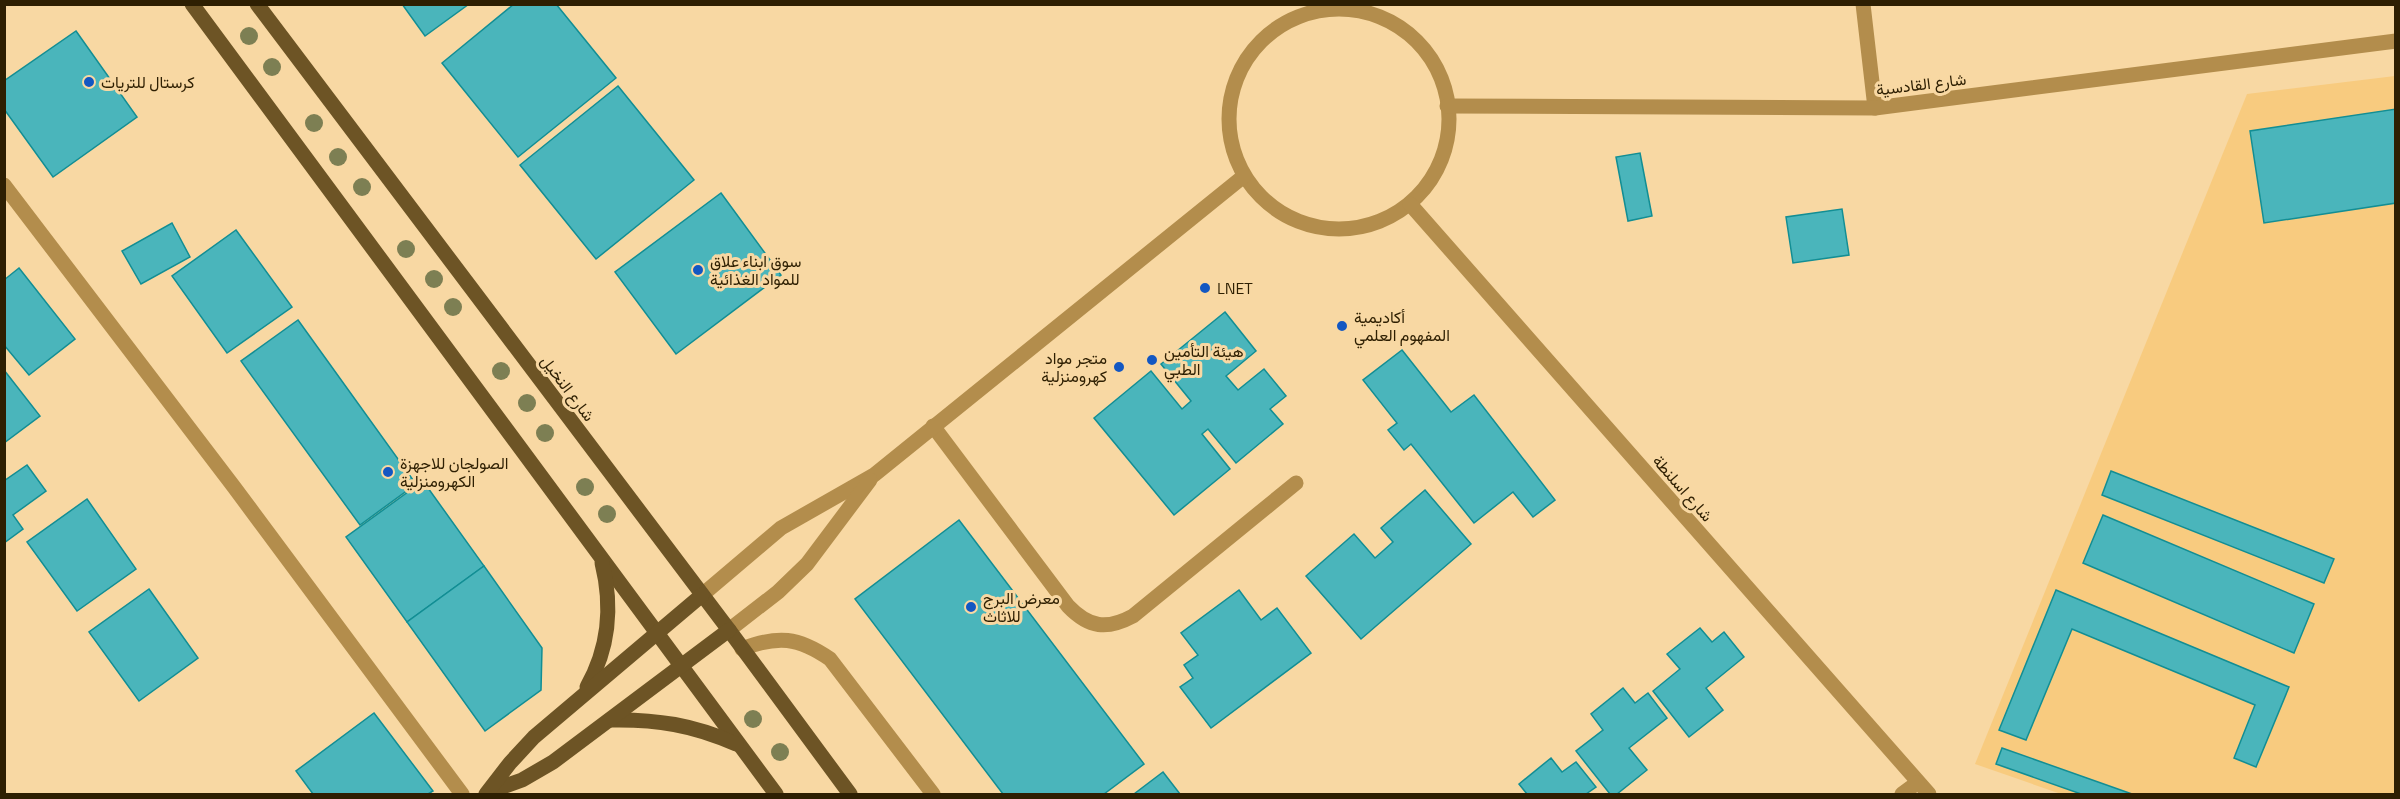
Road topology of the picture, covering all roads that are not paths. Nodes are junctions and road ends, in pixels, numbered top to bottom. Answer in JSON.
{"nodes":[{"id":1,"x":192,"y":4,"type":"edge"},
{"id":2,"x":256,"y":4,"type":"edge"},
{"id":3,"x":1863,"y":4,"type":"edge"},
{"id":4,"x":1313,"y":8,"type":"edge"},
{"id":5,"x":2396,"y":41,"type":"edge"},
{"id":6,"x":1448,"y":106,"type":"junction"},
{"id":7,"x":1875,"y":108,"type":"junction"},
{"id":8,"x":1244,"y":176,"type":"junction"},
{"id":9,"x":5,"y":187,"type":"edge"},
{"id":10,"x":1410,"y":204,"type":"junction"},
{"id":11,"x":933,"y":426,"type":"junction"},
{"id":12,"x":874,"y":475,"type":"junction"},
{"id":13,"x":1296,"y":483,"type":"dead end"},
{"id":14,"x":601,"y":557,"type":"junction"},
{"id":15,"x":702,"y":595,"type":"junction"},
{"id":16,"x":729,"y":630,"type":"junction"},
{"id":17,"x":657,"y":633,"type":"junction"},
{"id":18,"x":742,"y":649,"type":"junction"},
{"id":19,"x":682,"y":667,"type":"junction"},
{"id":20,"x":582,"y":696,"type":"junction"},
{"id":21,"x":610,"y":720,"type":"junction"},
{"id":22,"x":738,"y":744,"type":"junction"},
{"id":23,"x":1917,"y":783,"type":"junction"},
{"id":24,"x":490,"y":793,"type":"edge"},
{"id":25,"x":462,"y":795,"type":"edge"},
{"id":26,"x":776,"y":795,"type":"edge"},
{"id":27,"x":850,"y":795,"type":"edge"},
{"id":28,"x":933,"y":795,"type":"edge"},
{"id":29,"x":1902,"y":795,"type":"edge"},
{"id":30,"x":1929,"y":795,"type":"edge"}],
"edges":[{"from":1,"to":14,"type":"main road"},
{"from":2,"to":15,"type":"main road","name":"شارع النخيل"},
{"from":3,"to":7,"type":"street"},
{"from":4,"to":6,"type":"street"},
{"from":4,"to":8,"type":"street"},
{"from":5,"to":7,"type":"street","name":"شارع القادسية"},
{"from":6,"to":7,"type":"street","name":"شارع القادسية"},
{"from":6,"to":10,"type":"street"},
{"from":8,"to":10,"type":"street"},
{"from":8,"to":11,"type":"street"},
{"from":9,"to":25,"type":"street"},
{"from":10,"to":23,"type":"street","name":"شارع اسلنطة"},
{"from":11,"to":12,"type":"street"},
{"from":11,"to":13,"type":"street"},
{"from":12,"to":15,"type":"street"},
{"from":12,"to":16,"type":"street"},
{"from":14,"to":17,"type":"main road"},
{"from":14,"to":20,"type":"main road"},
{"from":15,"to":16,"type":"main road","name":"شارع النخيل"},
{"from":15,"to":17,"type":"main road"},
{"from":16,"to":18,"type":"main road","name":"شارع النخيل"},
{"from":16,"to":19,"type":"main road"},
{"from":17,"to":19,"type":"main road"},
{"from":17,"to":20,"type":"main road"},
{"from":18,"to":27,"type":"main road","name":"شارع النخيل"},
{"from":18,"to":28,"type":"street"},
{"from":19,"to":21,"type":"main road"},
{"from":19,"to":22,"type":"main road"},
{"from":20,"to":24,"type":"main road"},
{"from":21,"to":22,"type":"main road"},
{"from":21,"to":24,"type":"main road"},
{"from":22,"to":26,"type":"main road"},
{"from":23,"to":29,"type":"street"},
{"from":23,"to":30,"type":"street","name":"شارع اسلنطة"}]}
